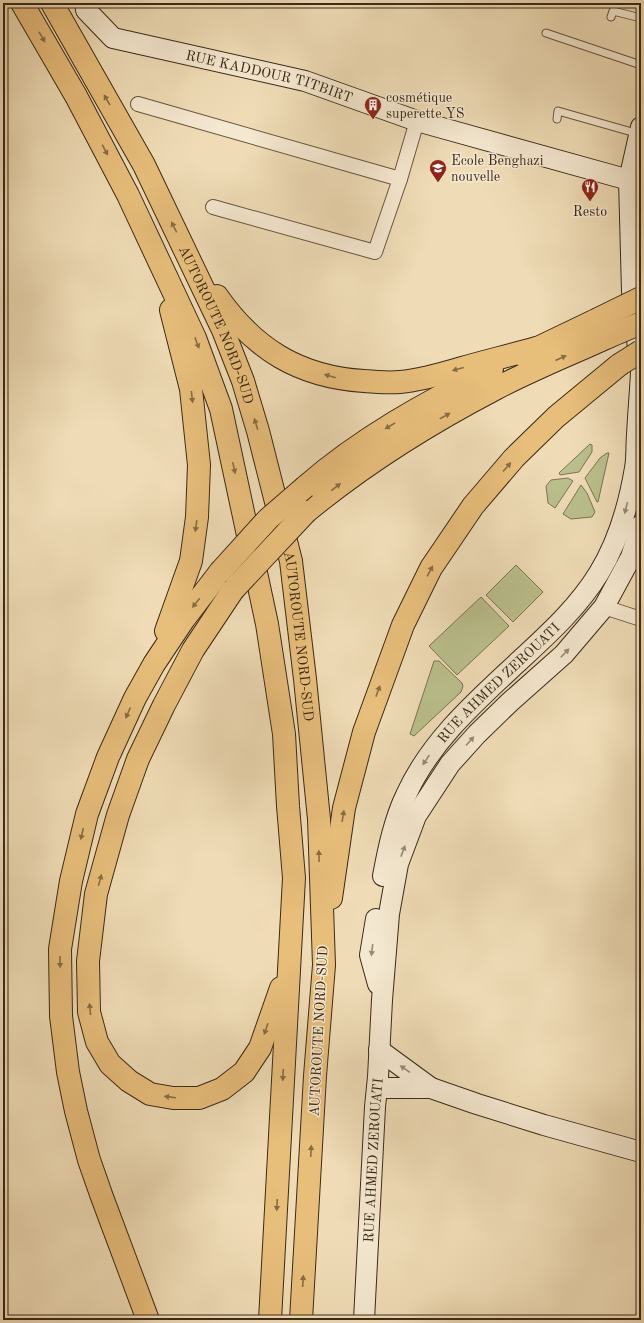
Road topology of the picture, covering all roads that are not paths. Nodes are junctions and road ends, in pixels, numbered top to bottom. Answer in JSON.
{"nodes":[{"id":1,"x":22,"y":3,"type":"edge"},
{"id":2,"x":52,"y":3,"type":"edge"},
{"id":3,"x":85,"y":3,"type":"edge"},
{"id":4,"x":611,"y":17,"type":"dead end"},
{"id":5,"x":641,"y":18,"type":"edge"},
{"id":6,"x":546,"y":33,"type":"dead end"},
{"id":7,"x":641,"y":65,"type":"edge"},
{"id":8,"x":138,"y":104,"type":"dead end"},
{"id":9,"x":557,"y":119,"type":"dead end"},
{"id":10,"x":417,"y":121,"type":"junction"},
{"id":11,"x":640,"y":131,"type":"edge"},
{"id":12,"x":400,"y":179,"type":"junction"},
{"id":13,"x":629,"y":180,"type":"junction"},
{"id":14,"x":213,"y":207,"type":"dead end"},
{"id":15,"x":185,"y":250,"type":"junction"},
{"id":16,"x":154,"y":251,"type":"junction"},
{"id":17,"x":636,"y":295,"type":"edge"},
{"id":18,"x":641,"y":323,"type":"edge"},
{"id":19,"x":536,"y":348,"type":"junction"},
{"id":20,"x":641,"y":351,"type":"edge"},
{"id":21,"x":641,"y":372,"type":"edge"},
{"id":22,"x":641,"y":525,"type":"edge"},
{"id":23,"x":604,"y":607,"type":"junction"},
{"id":24,"x":641,"y":619,"type":"edge"},
{"id":25,"x":154,"y":664,"type":"junction"},
{"id":26,"x":324,"y":965,"type":"junction"},
{"id":27,"x":288,"y":966,"type":"junction"},
{"id":28,"x":382,"y":1000,"type":"junction"},
{"id":29,"x":379,"y":1050,"type":"junction"},
{"id":30,"x":377,"y":1088,"type":"junction"},
{"id":31,"x":431,"y":1088,"type":"junction"},
{"id":32,"x":641,"y":1152,"type":"edge"},
{"id":33,"x":148,"y":1320,"type":"edge"},
{"id":34,"x":270,"y":1320,"type":"edge"},
{"id":35,"x":301,"y":1320,"type":"edge"},
{"id":36,"x":364,"y":1320,"type":"edge"}],
"edges":[{"from":1,"to":16,"type":"highway","name":"AUTOROUTE NORD-SUD","one_way":true},
{"from":15,"to":2,"type":"highway","name":"AUTOROUTE NORD-SUD","one_way":true},
{"from":3,"to":10,"type":"main road","name":"RUE KADDOUR TITBIRT"},
{"from":4,"to":5,"type":"lane"},
{"from":6,"to":7,"type":"lane"},
{"from":8,"to":12,"type":"street"},
{"from":9,"to":11,"type":"lane"},
{"from":10,"to":12,"type":"street"},
{"from":10,"to":13,"type":"main road","name":"RUE KADDOUR TITBIRT"},
{"from":11,"to":13,"type":"main road"},
{"from":12,"to":14,"type":"street"},
{"from":13,"to":17,"type":"main road"},
{"from":19,"to":15,"type":"highway","one_way":true},
{"from":26,"to":15,"type":"highway","name":"AUTOROUTE NORD-SUD","one_way":true},
{"from":16,"to":25,"type":"highway","one_way":true},
{"from":16,"to":27,"type":"highway","name":"AUTOROUTE NORD-SUD","one_way":true},
{"from":17,"to":19,"type":"highway","bridge":true},
{"from":17,"to":21,"type":"main road","name":"RUE AHMED ZEROUATI"},
{"from":27,"to":18,"type":"highway","one_way":true,"bridge":true},
{"from":19,"to":25,"type":"highway","one_way":true,"bridge":true},
{"from":26,"to":20,"type":"highway","one_way":true,"bridge":true},
{"from":21,"to":28,"type":"main road","name":"RUE AHMED ZEROUATI","one_way":true},
{"from":22,"to":23,"type":"main road","name":"RUE AHMED ZEROUATI"},
{"from":23,"to":24,"type":"street"},
{"from":28,"to":23,"type":"main road","name":"RUE AHMED ZEROUATI","one_way":true},
{"from":25,"to":33,"type":"highway","one_way":true},
{"from":35,"to":26,"type":"highway","name":"AUTOROUTE NORD-SUD","one_way":true},
{"from":27,"to":34,"type":"highway","name":"AUTOROUTE NORD-SUD","one_way":true},
{"from":28,"to":29,"type":"main road","name":"RUE AHMED ZEROUATI"},
{"from":29,"to":30,"type":"main road","name":"RUE AHMED ZEROUATI"},
{"from":31,"to":29,"type":"main road","one_way":true},
{"from":30,"to":31,"type":"main road"},
{"from":30,"to":36,"type":"main road","name":"RUE AHMED ZEROUATI"},
{"from":31,"to":32,"type":"main road"}]}
